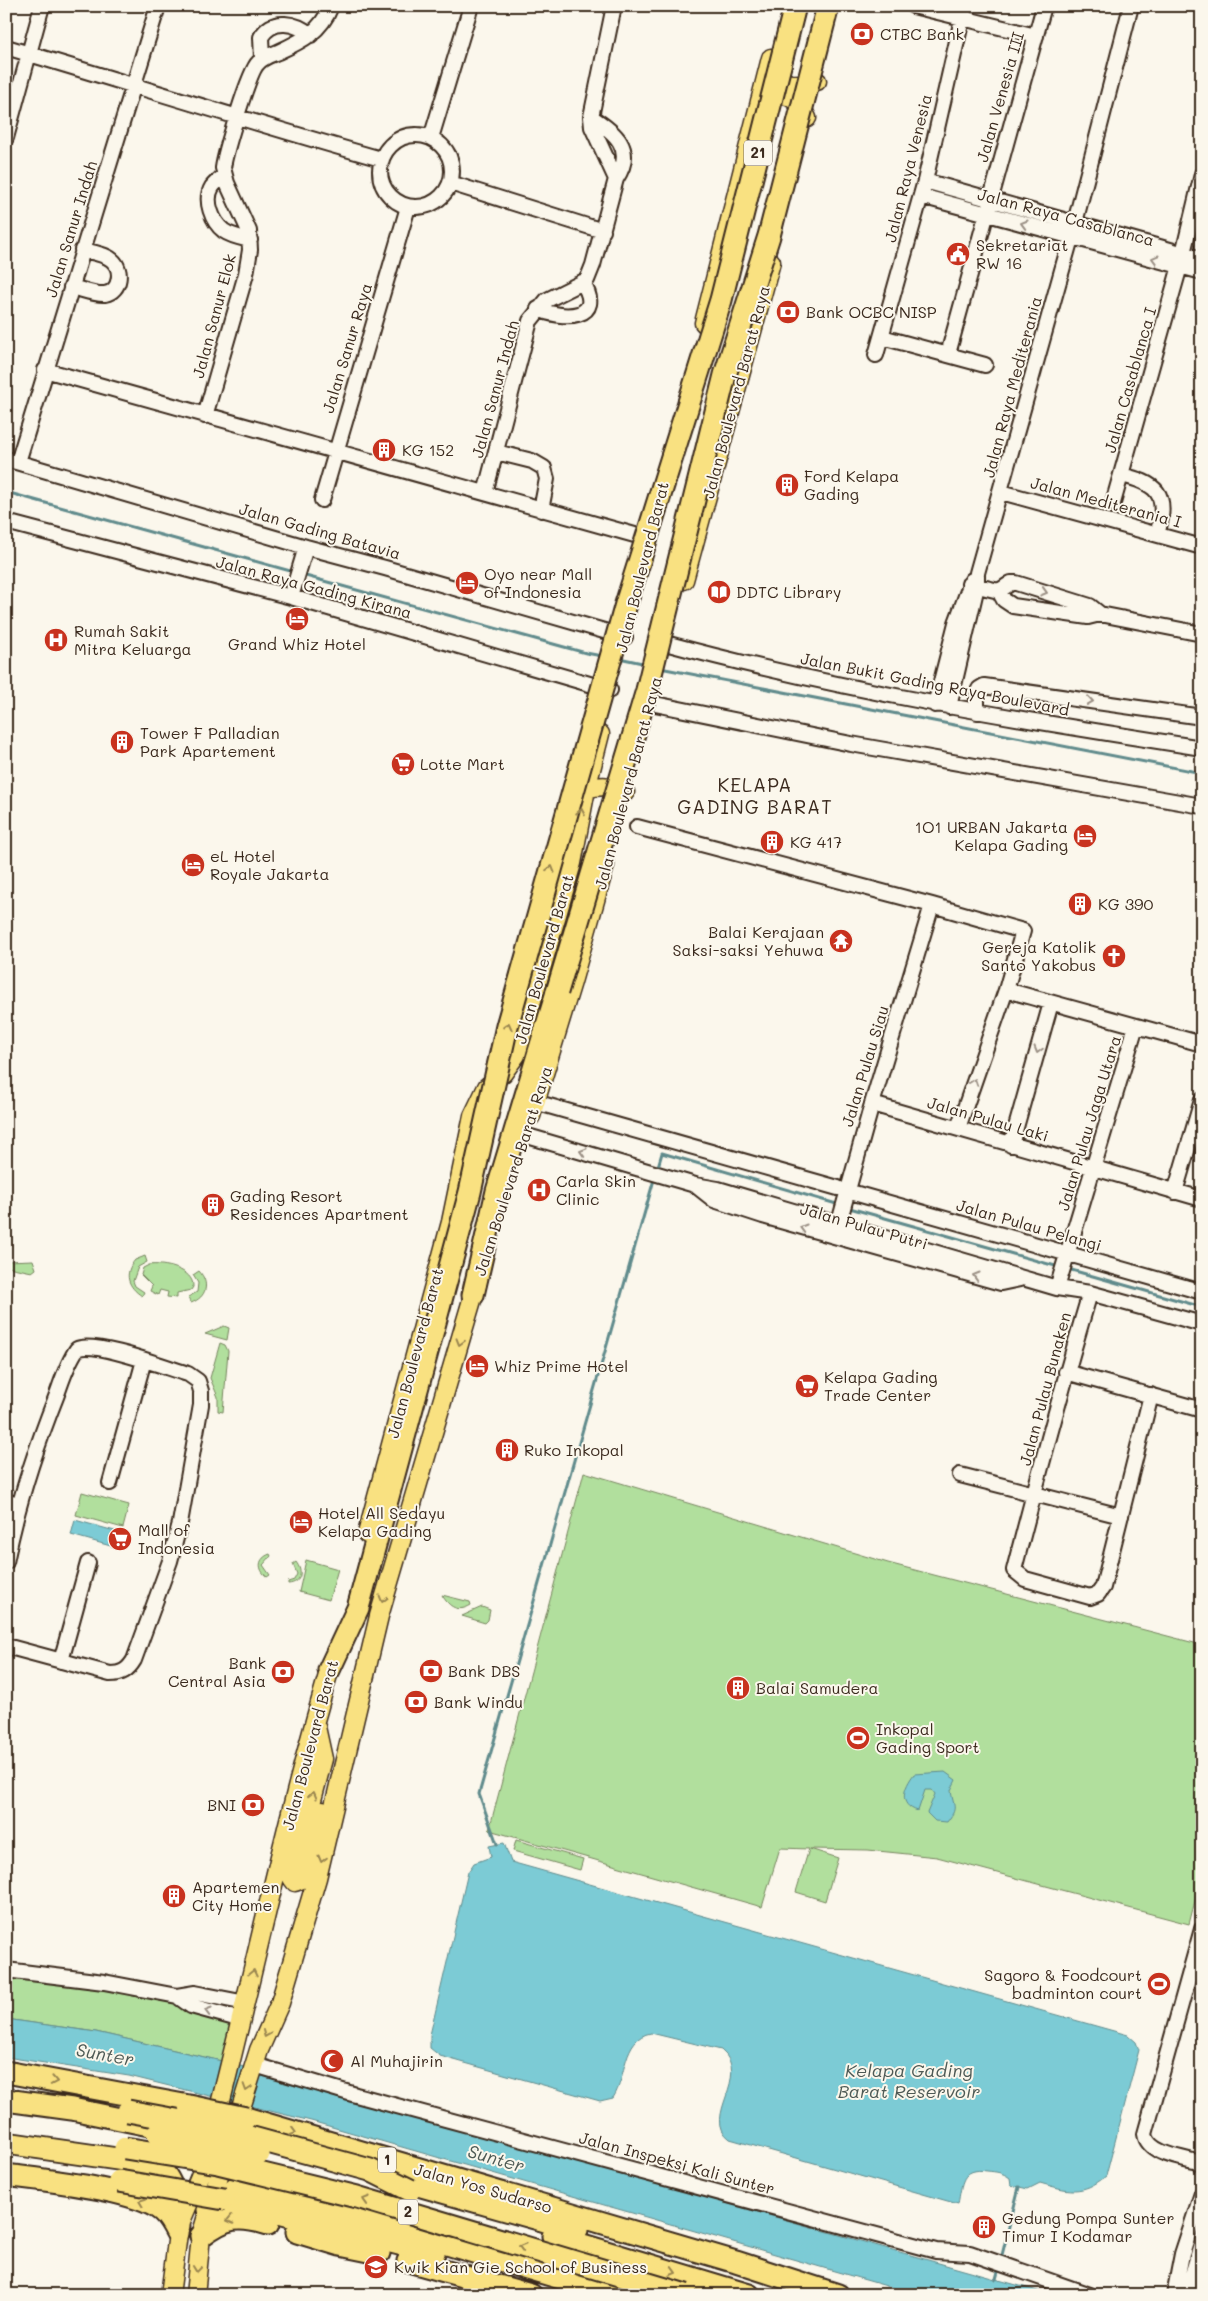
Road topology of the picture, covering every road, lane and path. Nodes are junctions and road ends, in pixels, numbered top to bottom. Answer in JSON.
{"nodes":[{"id":1,"x":42,"y":6,"type":"edge"},
{"id":2,"x":158,"y":6,"type":"edge"},
{"id":3,"x":331,"y":6,"type":"edge"},
{"id":4,"x":471,"y":6,"type":"edge"},
{"id":5,"x":614,"y":6,"type":"edge"},
{"id":6,"x":784,"y":6,"type":"edge"},
{"id":7,"x":795,"y":6,"type":"edge"},
{"id":8,"x":828,"y":6,"type":"edge"},
{"id":9,"x":834,"y":6,"type":"edge"},
{"id":10,"x":913,"y":6,"type":"edge"},
{"id":11,"x":1044,"y":6,"type":"edge"},
{"id":12,"x":1131,"y":6,"type":"edge"},
{"id":13,"x":962,"y":13,"type":"edge"},
{"id":14,"x":311,"y":35,"type":"junction"},
{"id":15,"x":1036,"y":36,"type":"junction"},
{"id":16,"x":6,"y":47,"type":"edge"},
{"id":17,"x":28,"y":54,"type":"junction"},
{"id":18,"x":262,"y":59,"type":"junction"},
{"id":19,"x":768,"y":69,"type":"junction"},
{"id":20,"x":817,"y":81,"type":"junction"},
{"id":21,"x":134,"y":85,"type":"junction"},
{"id":22,"x":760,"y":101,"type":"junction"},
{"id":23,"x":238,"y":119,"type":"junction"},
{"id":24,"x":807,"y":120,"type":"junction"},
{"id":25,"x":6,"y":138,"type":"edge"},
{"id":26,"x":431,"y":138,"type":"junction"},
{"id":27,"x":381,"y":159,"type":"junction"},
{"id":28,"x":1202,"y":174,"type":"edge"},
{"id":29,"x":224,"y":176,"type":"junction"},
{"id":30,"x":925,"y":181,"type":"junction"},
{"id":31,"x":450,"y":183,"type":"junction"},
{"id":32,"x":921,"y":196,"type":"junction"},
{"id":33,"x":990,"y":198,"type":"junction"},
{"id":34,"x":408,"y":207,"type":"junction"},
{"id":35,"x":986,"y":213,"type":"junction"},
{"id":36,"x":1075,"y":223,"type":"junction"},
{"id":37,"x":603,"y":231,"type":"junction"},
{"id":38,"x":1071,"y":238,"type":"junction"},
{"id":39,"x":250,"y":240,"type":"junction"},
{"id":40,"x":82,"y":250,"type":"junction"},
{"id":41,"x":1202,"y":259,"type":"edge"},
{"id":42,"x":1181,"y":260,"type":"junction"},
{"id":43,"x":1202,"y":272,"type":"edge"},
{"id":44,"x":582,"y":282,"type":"junction"},
{"id":45,"x":71,"y":287,"type":"junction"},
{"id":46,"x":538,"y":309,"type":"junction"},
{"id":47,"x":882,"y":337,"type":"junction"},
{"id":48,"x":948,"y":354,"type":"junction"},
{"id":49,"x":876,"y":355,"type":"dead end"},
{"id":50,"x":985,"y":365,"type":"dead end"},
{"id":51,"x":45,"y":370,"type":"junction"},
{"id":52,"x":205,"y":416,"type":"junction"},
{"id":53,"x":334,"y":451,"type":"junction"},
{"id":54,"x":496,"y":452,"type":"junction"},
{"id":55,"x":12,"y":460,"type":"edge"},
{"id":56,"x":1121,"y":475,"type":"junction"},
{"id":57,"x":1001,"y":492,"type":"junction"},
{"id":58,"x":485,"y":493,"type":"junction"},
{"id":59,"x":322,"y":500,"type":"dead end"},
{"id":60,"x":1113,"y":503,"type":"dead end"},
{"id":61,"x":542,"y":510,"type":"junction"},
{"id":62,"x":6,"y":522,"type":"edge"},
{"id":63,"x":1158,"y":531,"type":"dead end"},
{"id":64,"x":649,"y":539,"type":"junction"},
{"id":65,"x":1202,"y":546,"type":"edge"},
{"id":66,"x":304,"y":552,"type":"junction"},
{"id":67,"x":974,"y":581,"type":"junction"},
{"id":68,"x":1000,"y":591,"type":"junction"},
{"id":69,"x":291,"y":597,"type":"junction"},
{"id":70,"x":1100,"y":614,"type":"junction"},
{"id":71,"x":1202,"y":634,"type":"edge"},
{"id":72,"x":623,"y":643,"type":"junction"},
{"id":73,"x":664,"y":646,"type":"junction"},
{"id":74,"x":612,"y":686,"type":"junction"},
{"id":75,"x":652,"y":696,"type":"junction"},
{"id":76,"x":942,"y":706,"type":"junction"},
{"id":77,"x":977,"y":712,"type":"junction"},
{"id":78,"x":1202,"y":718,"type":"edge"},
{"id":79,"x":1202,"y":748,"type":"edge"},
{"id":80,"x":586,"y":789,"type":"junction"},
{"id":81,"x":625,"y":792,"type":"junction"},
{"id":82,"x":1202,"y":806,"type":"edge"},
{"id":83,"x":637,"y":827,"type":"dead end"},
{"id":84,"x":932,"y":905,"type":"junction"},
{"id":85,"x":1006,"y":990,"type":"junction"},
{"id":86,"x":1051,"y":1003,"type":"junction"},
{"id":87,"x":1136,"y":1026,"type":"junction"},
{"id":88,"x":1202,"y":1044,"type":"edge"},
{"id":89,"x":1202,"y":1100,"type":"edge"},
{"id":90,"x":535,"y":1102,"type":"junction"},
{"id":91,"x":872,"y":1104,"type":"junction"},
{"id":92,"x":958,"y":1128,"type":"junction"},
{"id":93,"x":524,"y":1136,"type":"junction"},
{"id":94,"x":1011,"y":1145,"type":"junction"},
{"id":95,"x":1094,"y":1168,"type":"junction"},
{"id":96,"x":843,"y":1192,"type":"junction"},
{"id":97,"x":1175,"y":1192,"type":"junction"},
{"id":98,"x":1202,"y":1199,"type":"edge"},
{"id":99,"x":838,"y":1228,"type":"junction"},
{"id":100,"x":1066,"y":1256,"type":"junction"},
{"id":101,"x":1058,"y":1285,"type":"junction"},
{"id":102,"x":1202,"y":1292,"type":"edge"},
{"id":103,"x":1090,"y":1293,"type":"junction"},
{"id":104,"x":473,"y":1295,"type":"junction"},
{"id":105,"x":1202,"y":1324,"type":"edge"},
{"id":106,"x":144,"y":1360,"type":"junction"},
{"id":107,"x":1066,"y":1372,"type":"junction"},
{"id":108,"x":1151,"y":1395,"type":"junction"},
{"id":109,"x":1202,"y":1410,"type":"edge"},
{"id":110,"x":960,"y":1475,"type":"dead end"},
{"id":111,"x":110,"y":1484,"type":"dead end"},
{"id":112,"x":1035,"y":1495,"type":"junction"},
{"id":113,"x":13,"y":1504,"type":"edge"},
{"id":114,"x":1121,"y":1516,"type":"junction"},
{"id":115,"x":396,"y":1552,"type":"joint"},
{"id":116,"x":6,"y":1562,"type":"edge"},
{"id":117,"x":88,"y":1563,"type":"dead end"},
{"id":118,"x":372,"y":1641,"type":"junction"},
{"id":119,"x":6,"y":1646,"type":"edge"},
{"id":120,"x":61,"y":1661,"type":"junction"},
{"id":121,"x":329,"y":1670,"type":"junction"},
{"id":122,"x":315,"y":1724,"type":"junction"},
{"id":123,"x":1202,"y":1929,"type":"edge"},
{"id":124,"x":6,"y":1970,"type":"edge"},
{"id":125,"x":244,"y":2012,"type":"junction"},
{"id":126,"x":254,"y":2066,"type":"junction"},
{"id":127,"x":6,"y":2072,"type":"edge"},
{"id":128,"x":6,"y":2092,"type":"edge"},
{"id":129,"x":6,"y":2100,"type":"edge"},
{"id":130,"x":6,"y":2110,"type":"edge"},
{"id":131,"x":239,"y":2115,"type":"junction"},
{"id":132,"x":156,"y":2126,"type":"junction"},
{"id":133,"x":214,"y":2129,"type":"junction"},
{"id":134,"x":6,"y":2130,"type":"edge"},
{"id":135,"x":6,"y":2143,"type":"edge"},
{"id":136,"x":6,"y":2163,"type":"edge"},
{"id":137,"x":1202,"y":2163,"type":"edge"},
{"id":138,"x":152,"y":2164,"type":"junction"},
{"id":139,"x":6,"y":2175,"type":"edge"},
{"id":140,"x":410,"y":2190,"type":"junction"},
{"id":141,"x":1202,"y":2193,"type":"edge"},
{"id":142,"x":208,"y":2210,"type":"junction"},
{"id":143,"x":178,"y":2229,"type":"junction"},
{"id":144,"x":201,"y":2236,"type":"junction"},
{"id":145,"x":1202,"y":2242,"type":"edge"},
{"id":146,"x":764,"y":2272,"type":"junction"},
{"id":147,"x":170,"y":2295,"type":"edge"},
{"id":148,"x":195,"y":2295,"type":"edge"},
{"id":149,"x":531,"y":2295,"type":"edge"},
{"id":150,"x":584,"y":2295,"type":"edge"},
{"id":151,"x":631,"y":2295,"type":"edge"},
{"id":152,"x":686,"y":2295,"type":"edge"},
{"id":153,"x":749,"y":2295,"type":"edge"},
{"id":154,"x":838,"y":2295,"type":"edge"},
{"id":155,"x":1090,"y":2295,"type":"edge"},
{"id":156,"x":1174,"y":2295,"type":"edge"},
{"id":157,"x":1186,"y":2295,"type":"edge"}],
"edges":[{"from":1,"to":17,"type":"street"},
{"from":2,"to":21,"type":"street","name":"Jalan Sanur Indah"},
{"from":3,"to":14,"type":"street"},
{"from":4,"to":26,"type":"street"},
{"from":5,"to":37,"type":"street"},
{"from":6,"to":19,"type":"main road","name":"Jalan Boulevard Barat"},
{"from":121,"to":7,"type":"highway","number":"21","one_way":true,"bridge":true},
{"from":8,"to":104,"type":"highway","bridge":true},
{"from":9,"to":20,"type":"main road","name":"Jalan Boulevard Barat Raya"},
{"from":10,"to":13,"type":"street"},
{"from":11,"to":15,"type":"street","name":"Jalan Venesia III"},
{"from":12,"to":36,"type":"street","name":"Jalan Raya Mediterania"},
{"from":13,"to":15,"type":"street"},
{"from":13,"to":30,"type":"street","name":"Jalan Raya Venesia"},
{"from":14,"to":18,"type":"street"},
{"from":14,"to":18,"type":"street"},
{"from":15,"to":33,"type":"street","name":"Jalan Venesia III"},
{"from":16,"to":17,"type":"street"},
{"from":17,"to":21,"type":"street"},
{"from":17,"to":25,"type":"street"},
{"from":18,"to":23,"type":"street"},
{"from":19,"to":20,"type":"main road"},
{"from":19,"to":22,"type":"main road","name":"Jalan Boulevard Barat"},
{"from":20,"to":24,"type":"main road","name":"Jalan Boulevard Barat Raya"},
{"from":21,"to":23,"type":"street"},
{"from":21,"to":40,"type":"street","name":"Jalan Sanur Indah"},
{"from":22,"to":24,"type":"main road"},
{"from":22,"to":64,"type":"main road","name":"Jalan Boulevard Barat"},
{"from":23,"to":27,"type":"street"},
{"from":23,"to":29,"type":"street"},
{"from":24,"to":73,"type":"main road","name":"Jalan Boulevard Barat Raya"},
{"from":26,"to":27,"type":"street"},
{"from":26,"to":31,"type":"street"},
{"from":27,"to":34,"type":"street"},
{"from":28,"to":42,"type":"street","name":"Jalan Casablanca I"},
{"from":29,"to":39,"type":"street","name":"Jalan Sanur Elok"},
{"from":29,"to":39,"type":"street"},
{"from":30,"to":32,"type":"street","name":"Jalan Raya Venesia"},
{"from":30,"to":33,"type":"street","name":"Jalan Raya Casablanca"},
{"from":31,"to":34,"type":"street"},
{"from":31,"to":37,"type":"street"},
{"from":32,"to":35,"type":"street","name":"Jalan Raya Casablanca"},
{"from":32,"to":47,"type":"street","name":"Jalan Raya Venesia"},
{"from":33,"to":35,"type":"street","name":"Jalan Venesia III"},
{"from":33,"to":36,"type":"street","name":"Jalan Raya Casablanca"},
{"from":34,"to":53,"type":"street","name":"Jalan Sanur Raya"},
{"from":38,"to":35,"type":"street","name":"Jalan Raya Casablanca","one_way":true},
{"from":35,"to":48,"type":"street","name":"Jalan Venesia III"},
{"from":36,"to":38,"type":"street","name":"Jalan Raya Mediterania"},
{"from":36,"to":42,"type":"street","name":"Jalan Raya Casablanca"},
{"from":37,"to":44,"type":"street"},
{"from":42,"to":38,"type":"street","name":"Jalan Raya Casablanca","one_way":true},
{"from":38,"to":57,"type":"street","name":"Jalan Raya Mediterania"},
{"from":39,"to":52,"type":"street","name":"Jalan Sanur Elok"},
{"from":40,"to":45,"type":"street","name":"Jalan Sanur Indah"},
{"from":40,"to":45,"type":"street"},
{"from":41,"to":42,"type":"street","name":"Jalan Raya Casablanca"},
{"from":42,"to":43,"type":"street","name":"Jalan Raya Casablanca"},
{"from":42,"to":56,"type":"street","name":"Jalan Casablanca I"},
{"from":44,"to":46,"type":"street","name":"Jalan Sanur Indah"},
{"from":44,"to":46,"type":"street"},
{"from":45,"to":51,"type":"street","name":"Jalan Sanur Indah"},
{"from":46,"to":54,"type":"street","name":"Jalan Sanur Indah"},
{"from":47,"to":48,"type":"street"},
{"from":47,"to":49,"type":"street","name":"Jalan Raya Venesia"},
{"from":48,"to":50,"type":"street"},
{"from":51,"to":52,"type":"street"},
{"from":51,"to":55,"type":"street","name":"Jalan Sanur Indah"},
{"from":52,"to":53,"type":"street"},
{"from":53,"to":58,"type":"street"},
{"from":53,"to":59,"type":"street","name":"Jalan Sanur Raya"},
{"from":54,"to":58,"type":"street","name":"Jalan Sanur Indah"},
{"from":54,"to":61,"type":"street"},
{"from":55,"to":66,"type":"street","name":"Jalan Gading Batavia"},
{"from":56,"to":60,"type":"street","name":"Jalan Casablanca I"},
{"from":56,"to":63,"type":"street"},
{"from":57,"to":65,"type":"street","name":"Jalan Mediterania I"},
{"from":57,"to":67,"type":"street","name":"Jalan Raya Mediterania"},
{"from":58,"to":61,"type":"street"},
{"from":61,"to":64,"type":"street"},
{"from":62,"to":69,"type":"street","name":"Jalan Raya Gading Kirana"},
{"from":64,"to":72,"type":"main road","name":"Jalan Boulevard Barat"},
{"from":66,"to":69,"type":"street"},
{"from":66,"to":72,"type":"street","name":"Jalan Gading Batavia"},
{"from":67,"to":68,"type":"street"},
{"from":67,"to":76,"type":"street","name":"Jalan Raya Mediterania"},
{"from":68,"to":70,"type":"street"},
{"from":68,"to":70,"type":"street","one_way":true},
{"from":69,"to":74,"type":"street","name":"Jalan Raya Gading Kirana"},
{"from":70,"to":71,"type":"street"},
{"from":72,"to":74,"type":"main road","name":"Jalan Boulevard Barat"},
{"from":73,"to":75,"type":"main road","name":"Jalan Boulevard Barat Raya"},
{"from":73,"to":76,"type":"street","name":"Jalan Bukit Gading Raya Boulevard"},
{"from":74,"to":80,"type":"main road","name":"Jalan Boulevard Barat"},
{"from":75,"to":81,"type":"main road","name":"Jalan Boulevard Barat Raya"},
{"from":75,"to":82,"type":"street"},
{"from":76,"to":77,"type":"street","name":"Jalan Bukit Gading Raya Boulevard"},
{"from":77,"to":78,"type":"street","one_way":true},
{"from":77,"to":79,"type":"street","name":"Jalan Bukit Gading Raya Boulevard"},
{"from":80,"to":81,"type":"main road"},
{"from":121,"to":80,"type":"main road","name":"Jalan Boulevard Barat","one_way":true},
{"from":81,"to":90,"type":"main road","name":"Jalan Boulevard Barat Raya"},
{"from":83,"to":84,"type":"street"},
{"from":84,"to":85,"type":"street"},
{"from":84,"to":91,"type":"street","name":"Jalan Pulau Siau"},
{"from":85,"to":86,"type":"street"},
{"from":92,"to":85,"type":"street","one_way":true},
{"from":86,"to":87,"type":"street"},
{"from":86,"to":94,"type":"street","one_way":true},
{"from":87,"to":88,"type":"street"},
{"from":87,"to":95,"type":"street","name":"Jalan Pulau Jaga Utara"},
{"from":89,"to":97,"type":"street"},
{"from":90,"to":93,"type":"main road","name":"Jalan Boulevard Barat Raya"},
{"from":90,"to":96,"type":"street","name":"Jalan Pulau Pelangi"},
{"from":91,"to":92,"type":"street","name":"Jalan Pulau Laki"},
{"from":91,"to":96,"type":"street","name":"Jalan Pulau Siau"},
{"from":92,"to":94,"type":"street","name":"Jalan Pulau Laki"},
{"from":99,"to":93,"type":"street","name":"Jalan Pulau Putri","one_way":true},
{"from":93,"to":104,"type":"main road","name":"Jalan Boulevard Barat Raya"},
{"from":94,"to":95,"type":"street","name":"Jalan Pulau Laki"},
{"from":95,"to":97,"type":"street","name":"Jalan Pulau Laki"},
{"from":95,"to":100,"type":"street","name":"Jalan Pulau Jaga Utara"},
{"from":96,"to":99,"type":"street","name":"Jalan Pulau Siau"},
{"from":96,"to":100,"type":"street","name":"Jalan Pulau Pelangi"},
{"from":97,"to":98,"type":"street","name":"Jalan Pulau Laki"},
{"from":99,"to":101,"type":"street","name":"Jalan Pulau Putri"},
{"from":100,"to":101,"type":"street","name":"Jalan Pulau Jaga Utara"},
{"from":100,"to":102,"type":"street","name":"Jalan Pulau Pelangi"},
{"from":101,"to":103,"type":"street","name":"Jalan Pulau Putri"},
{"from":103,"to":105,"type":"street","name":"Jalan Pulau Putri"},
{"from":103,"to":107,"type":"street","name":"Jalan Pulau Bunaken"},
{"from":104,"to":115,"type":"main road","name":"Jalan Boulevard Barat Raya","one_way":true},
{"from":106,"to":111,"type":"street"},
{"from":106,"to":113,"type":"street"},
{"from":106,"to":120,"type":"street"},
{"from":107,"to":108,"type":"street"},
{"from":107,"to":112,"type":"street","name":"Jalan Pulau Bunaken"},
{"from":108,"to":109,"type":"street"},
{"from":108,"to":114,"type":"street"},
{"from":110,"to":112,"type":"street"},
{"from":112,"to":114,"type":"street"},
{"from":112,"to":114,"type":"street","name":"Jalan Pulau Bunaken"},
{"from":113,"to":116,"type":"street"},
{"from":115,"to":118,"type":"main road","name":"Jalan Boulevard Barat","one_way":true},
{"from":117,"to":120,"type":"street"},
{"from":118,"to":122,"type":"main road","one_way":true},
{"from":118,"to":126,"type":"main road","name":"Jalan Boulevard Barat","one_way":true},
{"from":119,"to":120,"type":"street"},
{"from":121,"to":122,"type":"main road","name":"Jalan Boulevard Barat"},
{"from":125,"to":122,"type":"main road","name":"Jalan Boulevard Barat","one_way":true},
{"from":123,"to":137,"type":"street"},
{"from":124,"to":125,"type":"street"},
{"from":125,"to":133,"type":"main road","name":"Jalan Boulevard Barat"},
{"from":126,"to":131,"type":"main road","name":"Jalan Boulevard Barat","one_way":true},
{"from":126,"to":155,"type":"street","name":"Jalan Inspeksi Kali Sunter"},
{"from":127,"to":146,"type":"highway","name":"Jalan Yos Sudarso","number":"1","one_way":true,"bridge":true},
{"from":128,"to":140,"type":"highway","bridge":true},
{"from":129,"to":132,"type":"highway"},
{"from":130,"to":140,"type":"highway","number":"2","bridge":true},
{"from":131,"to":142,"type":"main road","name":"Jalan Boulevard Barat"},
{"from":131,"to":146,"type":"highway"},
{"from":132,"to":133,"type":"highway"},
{"from":132,"to":138,"type":"highway"},
{"from":133,"to":143,"type":"main road","name":"Jalan Boulevard Barat"},
{"from":152,"to":134,"type":"highway","number":"2","one_way":true,"bridge":true},
{"from":135,"to":138,"type":"highway"},
{"from":136,"to":150,"type":"highway","bridge":true},
{"from":138,"to":143,"type":"highway"},
{"from":143,"to":139,"type":"highway","one_way":true},
{"from":140,"to":153,"type":"highway","number":"2","one_way":true},
{"from":141,"to":156,"type":"street"},
{"from":142,"to":144,"type":"main road","name":"Jalan Boulevard Barat"},
{"from":142,"to":151,"type":"highway"},
{"from":143,"to":147,"type":"main road","name":"Jalan Boulevard Barat"},
{"from":144,"to":148,"type":"main road","name":"Jalan Boulevard Barat","one_way":true},
{"from":149,"to":144,"type":"highway","one_way":true},
{"from":145,"to":157,"type":"street"},
{"from":146,"to":154,"type":"highway","name":"Jalan Yos Sudarso","number":"1"}]}
